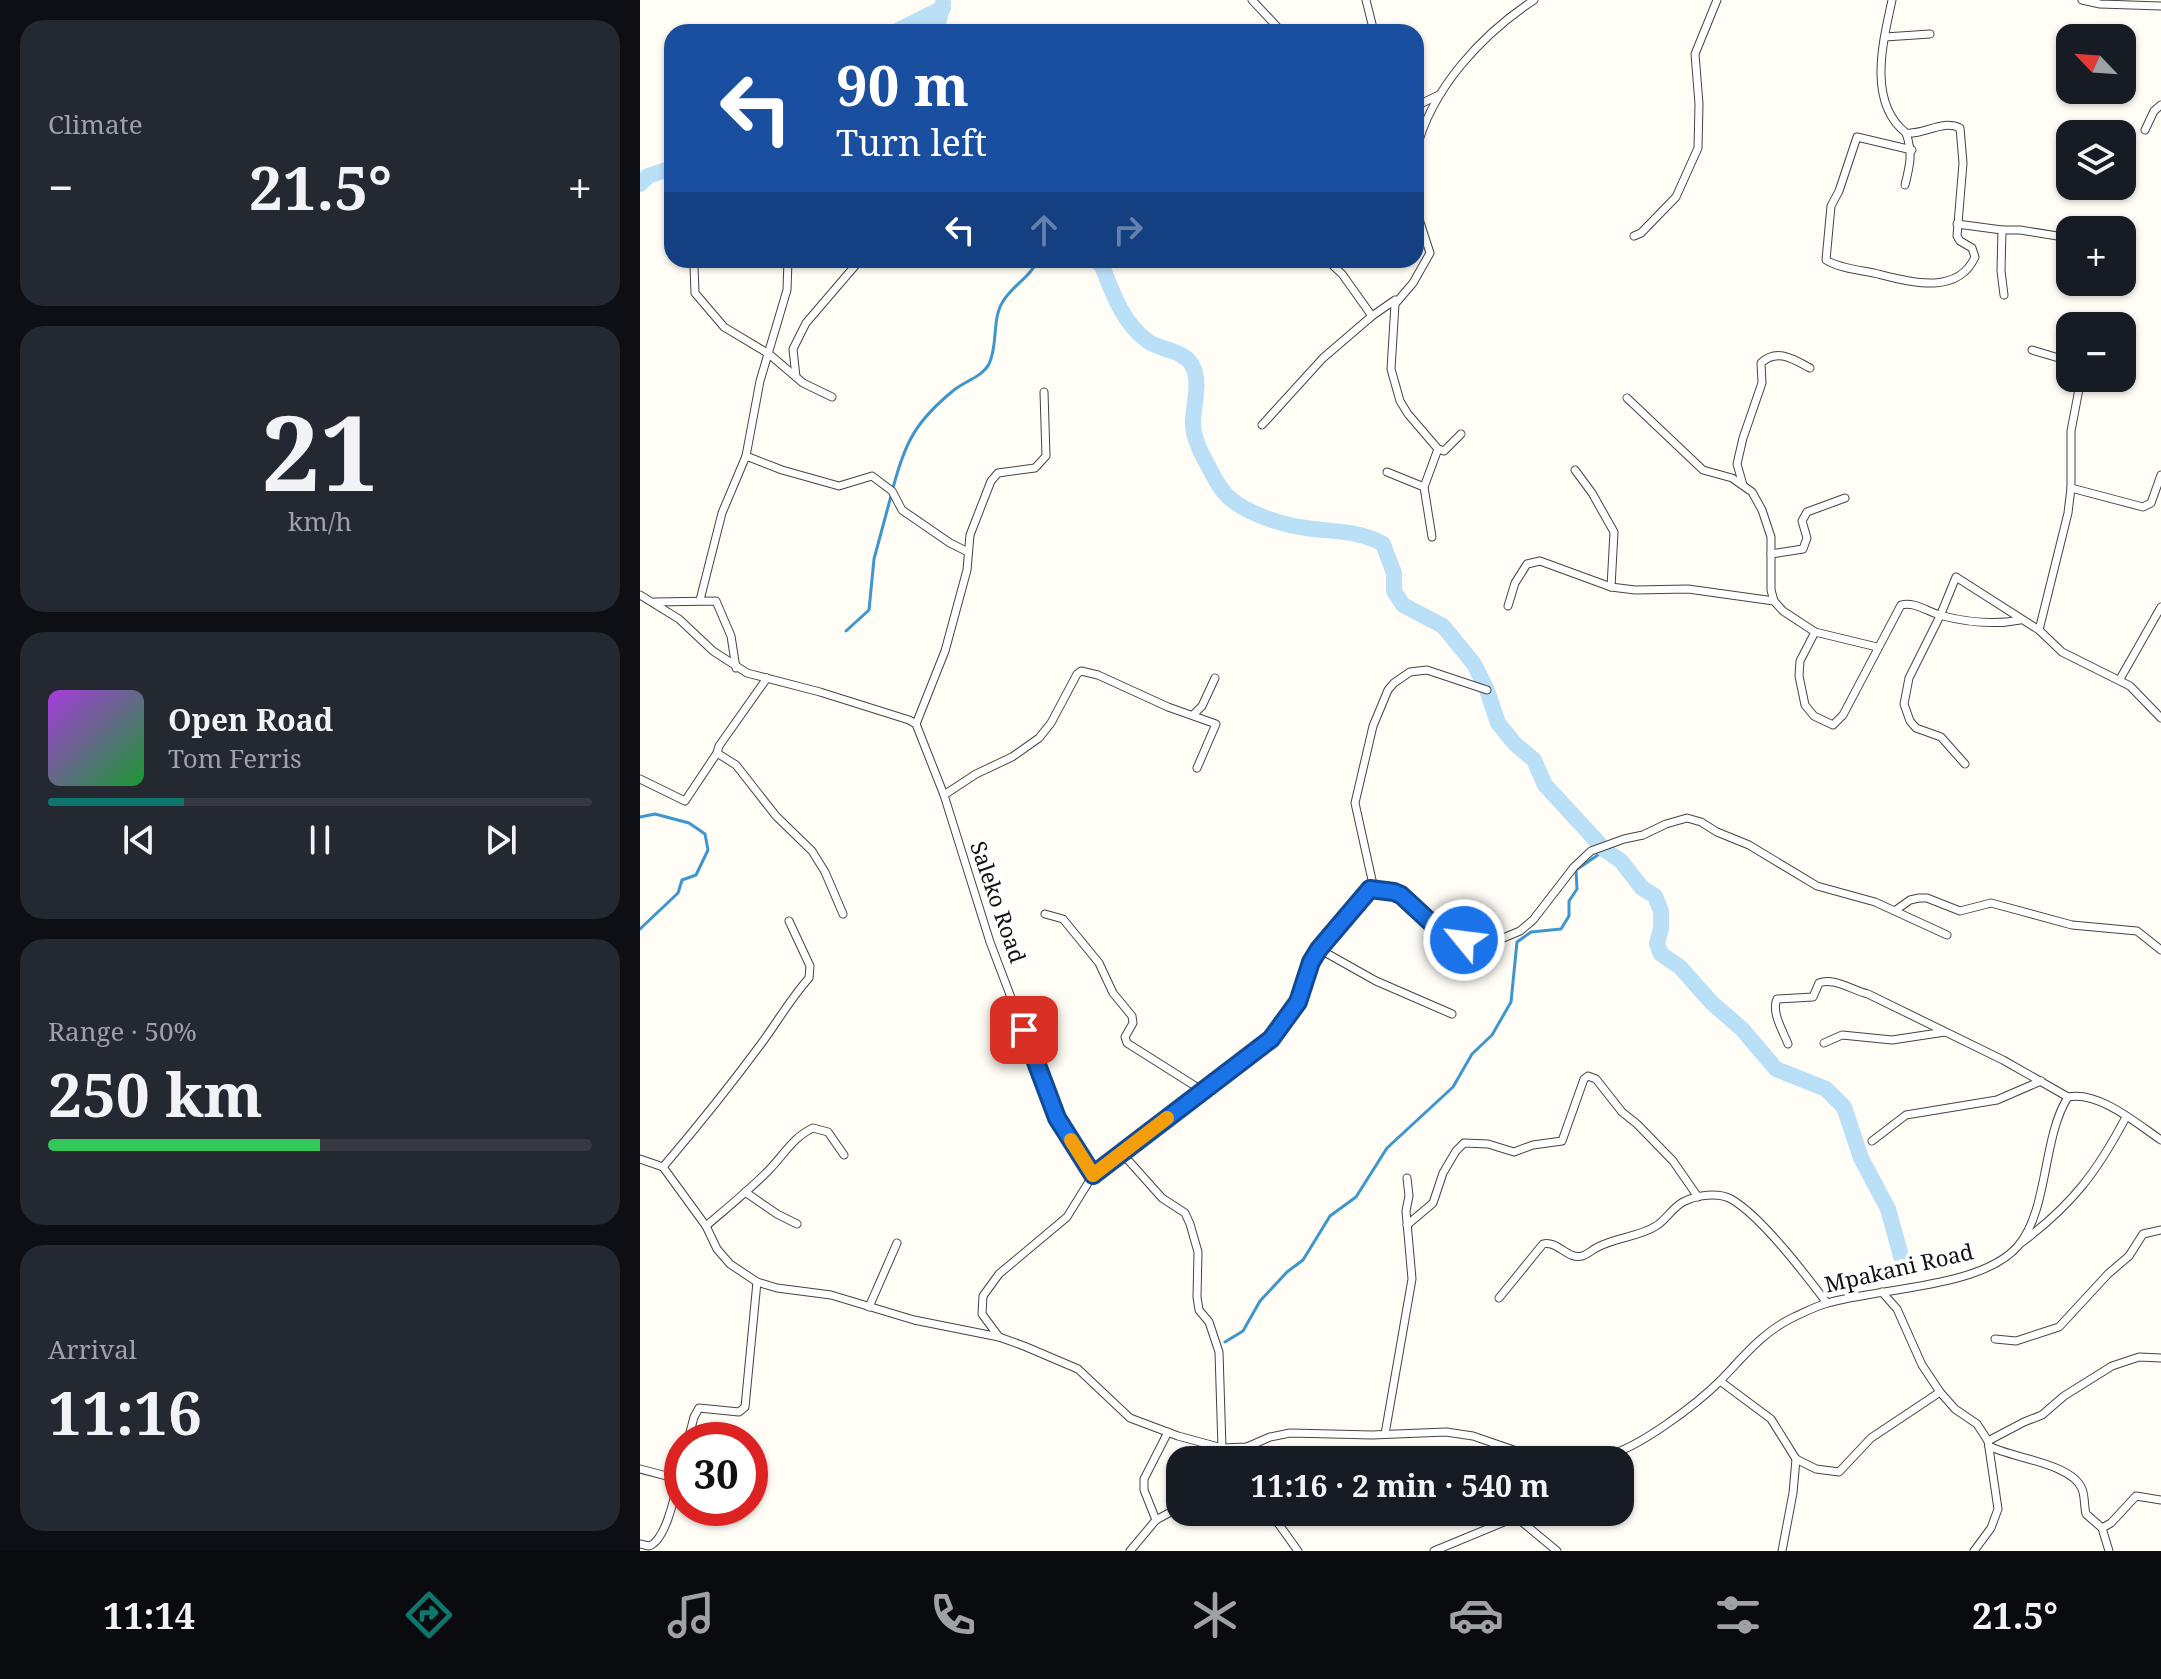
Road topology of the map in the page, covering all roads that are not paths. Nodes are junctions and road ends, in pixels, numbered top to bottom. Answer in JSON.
{"nodes":[{"id":1,"x":1252,"y":0,"type":"edge"},
{"id":2,"x":1366,"y":0,"type":"edge"},
{"id":3,"x":1534,"y":0,"type":"edge"},
{"id":4,"x":1717,"y":0,"type":"edge"},
{"id":5,"x":1892,"y":0,"type":"edge"},
{"id":6,"x":2082,"y":0,"type":"edge"},
{"id":7,"x":2161,"y":6,"type":"edge"},
{"id":8,"x":1274,"y":24,"type":"edge"},
{"id":9,"x":1372,"y":24,"type":"edge"},
{"id":10,"x":1930,"y":34,"type":"dead end"},
{"id":11,"x":1885,"y":37,"type":"junction"},
{"id":12,"x":1439,"y":95,"type":"junction"},
{"id":13,"x":1424,"y":101,"type":"edge"},
{"id":14,"x":2161,"y":105,"type":"edge"},
{"id":15,"x":1424,"y":125,"type":"edge"},
{"id":16,"x":2145,"y":130,"type":"dead end"},
{"id":17,"x":1906,"y":133,"type":"junction"},
{"id":18,"x":1912,"y":150,"type":"junction"},
{"id":19,"x":1905,"y":185,"type":"dead end"},
{"id":20,"x":1957,"y":224,"type":"junction"},
{"id":21,"x":2002,"y":230,"type":"junction"},
{"id":22,"x":1424,"y":235,"type":"edge"},
{"id":23,"x":1634,"y":236,"type":"dead end"},
{"id":24,"x":2056,"y":236,"type":"edge"},
{"id":25,"x":1424,"y":264,"type":"edge"},
{"id":26,"x":694,"y":268,"type":"edge"},
{"id":27,"x":788,"y":268,"type":"edge"},
{"id":28,"x":853,"y":268,"type":"edge"},
{"id":29,"x":1336,"y":268,"type":"edge"},
{"id":30,"x":1422,"y":268,"type":"edge"},
{"id":31,"x":2004,"y":295,"type":"dead end"},
{"id":32,"x":1397,"y":298,"type":"junction"},
{"id":33,"x":1372,"y":316,"type":"junction"},
{"id":34,"x":2032,"y":350,"type":"dead end"},
{"id":35,"x":769,"y":354,"type":"junction"},
{"id":36,"x":2056,"y":357,"type":"edge"},
{"id":37,"x":1810,"y":368,"type":"dead end"},
{"id":38,"x":797,"y":379,"type":"junction"},
{"id":39,"x":1044,"y":392,"type":"dead end"},
{"id":40,"x":2079,"y":392,"type":"edge"},
{"id":41,"x":832,"y":397,"type":"dead end"},
{"id":42,"x":1627,"y":398,"type":"dead end"},
{"id":43,"x":1262,"y":425,"type":"dead end"},
{"id":44,"x":1461,"y":434,"type":"dead end"},
{"id":45,"x":1438,"y":449,"type":"junction"},
{"id":46,"x":746,"y":456,"type":"junction"},
{"id":47,"x":1575,"y":470,"type":"dead end"},
{"id":48,"x":1387,"y":472,"type":"dead end"},
{"id":49,"x":2161,"y":475,"type":"edge"},
{"id":50,"x":1743,"y":485,"type":"junction"},
{"id":51,"x":1424,"y":487,"type":"junction"},
{"id":52,"x":2071,"y":488,"type":"junction"},
{"id":53,"x":1845,"y":498,"type":"dead end"},
{"id":54,"x":1432,"y":537,"type":"dead end"},
{"id":55,"x":968,"y":552,"type":"junction"},
{"id":56,"x":1771,"y":554,"type":"junction"},
{"id":57,"x":1611,"y":587,"type":"junction"},
{"id":58,"x":640,"y":595,"type":"edge"},
{"id":59,"x":700,"y":600,"type":"junction"},
{"id":60,"x":1774,"y":601,"type":"junction"},
{"id":61,"x":655,"y":602,"type":"junction"},
{"id":62,"x":1508,"y":606,"type":"dead end"},
{"id":63,"x":2161,"y":607,"type":"edge"},
{"id":64,"x":1940,"y":616,"type":"junction"},
{"id":65,"x":2020,"y":620,"type":"junction"},
{"id":66,"x":2039,"y":630,"type":"junction"},
{"id":67,"x":1815,"y":632,"type":"junction"},
{"id":68,"x":1877,"y":647,"type":"junction"},
{"id":69,"x":736,"y":668,"type":"junction"},
{"id":70,"x":767,"y":678,"type":"junction"},
{"id":71,"x":1215,"y":678,"type":"dead end"},
{"id":72,"x":2120,"y":679,"type":"junction"},
{"id":73,"x":1487,"y":690,"type":"dead end"},
{"id":74,"x":1193,"y":715,"type":"junction"},
{"id":75,"x":2161,"y":718,"type":"edge"},
{"id":76,"x":916,"y":724,"type":"junction"},
{"id":77,"x":717,"y":753,"type":"junction"},
{"id":78,"x":1965,"y":764,"type":"dead end"},
{"id":79,"x":1197,"y":768,"type":"dead end"},
{"id":80,"x":640,"y":779,"type":"edge"},
{"id":81,"x":944,"y":795,"type":"junction"},
{"id":82,"x":1370,"y":889,"type":"junction"},
{"id":83,"x":1896,"y":910,"type":"junction"},
{"id":84,"x":843,"y":914,"type":"dead end"},
{"id":85,"x":1045,"y":914,"type":"dead end"},
{"id":86,"x":789,"y":921,"type":"dead end"},
{"id":87,"x":1947,"y":935,"type":"dead end"},
{"id":88,"x":1319,"y":949,"type":"junction"},
{"id":89,"x":2161,"y":950,"type":"edge"},
{"id":90,"x":1452,"y":1014,"type":"dead end"},
{"id":91,"x":1945,"y":1032,"type":"junction"},
{"id":92,"x":1824,"y":1043,"type":"dead end"},
{"id":93,"x":1788,"y":1044,"type":"dead end"},
{"id":94,"x":2041,"y":1081,"type":"junction"},
{"id":95,"x":1203,"y":1091,"type":"junction"},
{"id":96,"x":2068,"y":1097,"type":"junction"},
{"id":97,"x":2126,"y":1117,"type":"junction"},
{"id":98,"x":2161,"y":1140,"type":"edge"},
{"id":99,"x":1872,"y":1141,"type":"dead end"},
{"id":100,"x":844,"y":1155,"type":"dead end"},
{"id":101,"x":1116,"y":1157,"type":"junction"},
{"id":102,"x":640,"y":1159,"type":"edge"},
{"id":103,"x":663,"y":1167,"type":"junction"},
{"id":104,"x":1093,"y":1175,"type":"junction"},
{"id":105,"x":1407,"y":1178,"type":"dead end"},
{"id":106,"x":745,"y":1192,"type":"junction"},
{"id":107,"x":1698,"y":1197,"type":"junction"},
{"id":108,"x":797,"y":1224,"type":"dead end"},
{"id":109,"x":1407,"y":1225,"type":"junction"},
{"id":110,"x":706,"y":1226,"type":"junction"},
{"id":111,"x":2161,"y":1230,"type":"edge"},
{"id":112,"x":897,"y":1243,"type":"dead end"},
{"id":113,"x":2019,"y":1244,"type":"junction"},
{"id":114,"x":757,"y":1282,"type":"junction"},
{"id":115,"x":1882,"y":1292,"type":"junction"},
{"id":116,"x":1499,"y":1298,"type":"dead end"},
{"id":117,"x":1827,"y":1303,"type":"junction"},
{"id":118,"x":869,"y":1307,"type":"junction"},
{"id":119,"x":999,"y":1337,"type":"junction"},
{"id":120,"x":1995,"y":1339,"type":"dead end"},
{"id":121,"x":2161,"y":1358,"type":"edge"},
{"id":122,"x":1720,"y":1381,"type":"junction"},
{"id":123,"x":1940,"y":1392,"type":"junction"},
{"id":124,"x":693,"y":1422,"type":"edge"},
{"id":125,"x":1168,"y":1432,"type":"junction"},
{"id":126,"x":1385,"y":1434,"type":"junction"},
{"id":127,"x":1988,"y":1444,"type":"junction"},
{"id":128,"x":1215,"y":1446,"type":"edge"},
{"id":129,"x":1222,"y":1446,"type":"edge"},
{"id":130,"x":1249,"y":1446,"type":"edge"},
{"id":131,"x":1500,"y":1446,"type":"edge"},
{"id":132,"x":1627,"y":1446,"type":"edge"},
{"id":133,"x":1796,"y":1459,"type":"junction"},
{"id":134,"x":640,"y":1469,"type":"edge"},
{"id":135,"x":664,"y":1475,"type":"edge"},
{"id":136,"x":2161,"y":1500,"type":"edge"},
{"id":137,"x":1166,"y":1515,"type":"edge"},
{"id":138,"x":1156,"y":1520,"type":"junction"},
{"id":139,"x":665,"y":1526,"type":"edge"},
{"id":140,"x":1280,"y":1526,"type":"edge"},
{"id":141,"x":1492,"y":1526,"type":"edge"},
{"id":142,"x":1530,"y":1526,"type":"edge"},
{"id":143,"x":2102,"y":1528,"type":"junction"},
{"id":144,"x":640,"y":1544,"type":"edge"},
{"id":145,"x":1130,"y":1551,"type":"edge"},
{"id":146,"x":1298,"y":1551,"type":"edge"},
{"id":147,"x":1434,"y":1551,"type":"edge"},
{"id":148,"x":1557,"y":1551,"type":"edge"},
{"id":149,"x":1782,"y":1551,"type":"edge"},
{"id":150,"x":1974,"y":1551,"type":"edge"},
{"id":151,"x":2109,"y":1551,"type":"edge"}],
"edges":[{"from":1,"to":8,"type":"street"},
{"from":2,"to":9,"type":"street"},
{"from":3,"to":12,"type":"street"},
{"from":4,"to":23,"type":"street"},
{"from":5,"to":11,"type":"street"},
{"from":6,"to":7,"type":"street"},
{"from":10,"to":11,"type":"street"},
{"from":11,"to":17,"type":"street"},
{"from":12,"to":13,"type":"street"},
{"from":12,"to":15,"type":"street"},
{"from":14,"to":16,"type":"street"},
{"from":17,"to":18,"type":"street"},
{"from":17,"to":20,"type":"street"},
{"from":18,"to":19,"type":"street"},
{"from":18,"to":20,"type":"street"},
{"from":20,"to":21,"type":"street"},
{"from":21,"to":24,"type":"street"},
{"from":21,"to":31,"type":"street"},
{"from":22,"to":25,"type":"street"},
{"from":26,"to":35,"type":"street"},
{"from":27,"to":35,"type":"street"},
{"from":28,"to":38,"type":"street"},
{"from":29,"to":33,"type":"street"},
{"from":30,"to":32,"type":"street"},
{"from":32,"to":33,"type":"street"},
{"from":32,"to":45,"type":"street"},
{"from":33,"to":43,"type":"street"},
{"from":34,"to":36,"type":"street"},
{"from":35,"to":38,"type":"street"},
{"from":35,"to":46,"type":"street"},
{"from":37,"to":50,"type":"street"},
{"from":38,"to":41,"type":"street"},
{"from":39,"to":55,"type":"street"},
{"from":40,"to":52,"type":"street"},
{"from":42,"to":50,"type":"street"},
{"from":44,"to":45,"type":"street"},
{"from":45,"to":51,"type":"street"},
{"from":46,"to":55,"type":"street"},
{"from":46,"to":59,"type":"street"},
{"from":47,"to":57,"type":"street"},
{"from":48,"to":51,"type":"street"},
{"from":49,"to":52,"type":"street"},
{"from":50,"to":56,"type":"street"},
{"from":51,"to":54,"type":"street"},
{"from":52,"to":66,"type":"street"},
{"from":53,"to":56,"type":"street"},
{"from":55,"to":76,"type":"street"},
{"from":56,"to":60,"type":"street"},
{"from":57,"to":60,"type":"street"},
{"from":57,"to":62,"type":"street"},
{"from":58,"to":61,"type":"street"},
{"from":59,"to":61,"type":"street"},
{"from":59,"to":69,"type":"street"},
{"from":60,"to":67,"type":"street"},
{"from":61,"to":69,"type":"street"},
{"from":63,"to":72,"type":"street"},
{"from":64,"to":65,"type":"street"},
{"from":64,"to":65,"type":"street"},
{"from":64,"to":68,"type":"street"},
{"from":64,"to":78,"type":"street"},
{"from":65,"to":66,"type":"street"},
{"from":66,"to":72,"type":"street"},
{"from":67,"to":68,"type":"street"},
{"from":67,"to":68,"type":"street"},
{"from":69,"to":70,"type":"street"},
{"from":70,"to":76,"type":"street"},
{"from":70,"to":77,"type":"street"},
{"from":71,"to":74,"type":"street"},
{"from":72,"to":75,"type":"street"},
{"from":73,"to":82,"type":"street"},
{"from":74,"to":79,"type":"street"},
{"from":74,"to":81,"type":"street"},
{"from":76,"to":81,"type":"street","name":"Saleko Road"},
{"from":77,"to":80,"type":"street"},
{"from":77,"to":84,"type":"street"},
{"from":81,"to":104,"type":"street","name":"Saleko Road"},
{"from":82,"to":83,"type":"street"},
{"from":82,"to":88,"type":"street"},
{"from":83,"to":87,"type":"street"},
{"from":83,"to":89,"type":"street"},
{"from":85,"to":95,"type":"street"},
{"from":86,"to":103,"type":"street"},
{"from":88,"to":90,"type":"street"},
{"from":88,"to":95,"type":"street"},
{"from":91,"to":92,"type":"street"},
{"from":91,"to":93,"type":"street"},
{"from":91,"to":94,"type":"street"},
{"from":94,"to":96,"type":"street"},
{"from":94,"to":99,"type":"street"},
{"from":95,"to":101,"type":"street"},
{"from":96,"to":97,"type":"street"},
{"from":96,"to":113,"type":"street"},
{"from":97,"to":98,"type":"street"},
{"from":97,"to":113,"type":"street","name":"Mpakani Road"},
{"from":100,"to":106,"type":"street"},
{"from":101,"to":104,"type":"street"},
{"from":101,"to":129,"type":"street"},
{"from":102,"to":103,"type":"street"},
{"from":103,"to":110,"type":"street"},
{"from":104,"to":119,"type":"street"},
{"from":105,"to":109,"type":"street"},
{"from":106,"to":108,"type":"street"},
{"from":106,"to":110,"type":"street"},
{"from":107,"to":109,"type":"street"},
{"from":107,"to":116,"type":"street"},
{"from":107,"to":117,"type":"street"},
{"from":109,"to":126,"type":"street"},
{"from":110,"to":114,"type":"street"},
{"from":111,"to":120,"type":"street"},
{"from":112,"to":118,"type":"street"},
{"from":113,"to":115,"type":"street","name":"Mpakani Road"},
{"from":114,"to":118,"type":"street","name":"Mpakani Road"},
{"from":114,"to":124,"type":"street"},
{"from":115,"to":117,"type":"street","name":"Mpakani Road"},
{"from":115,"to":123,"type":"street"},
{"from":117,"to":122,"type":"street","name":"Mpakani Road"},
{"from":118,"to":119,"type":"street","name":"Mpakani Road"},
{"from":119,"to":125,"type":"street","name":"Mpakani Road"},
{"from":121,"to":127,"type":"street"},
{"from":122,"to":132,"type":"street","name":"Mpakani Road"},
{"from":122,"to":133,"type":"street"},
{"from":123,"to":127,"type":"street"},
{"from":123,"to":133,"type":"street"},
{"from":125,"to":128,"type":"street","name":"Mpakani Road"},
{"from":125,"to":138,"type":"street"},
{"from":126,"to":130,"type":"street","name":"Mpakani Road"},
{"from":126,"to":131,"type":"street","name":"Mpakani Road"},
{"from":127,"to":143,"type":"street"},
{"from":127,"to":150,"type":"street"},
{"from":133,"to":149,"type":"street"},
{"from":134,"to":135,"type":"street"},
{"from":136,"to":143,"type":"street"},
{"from":137,"to":138,"type":"street"},
{"from":138,"to":145,"type":"street"},
{"from":139,"to":144,"type":"street"},
{"from":140,"to":146,"type":"street"},
{"from":141,"to":147,"type":"street"},
{"from":142,"to":148,"type":"street"},
{"from":143,"to":151,"type":"street"}]}
